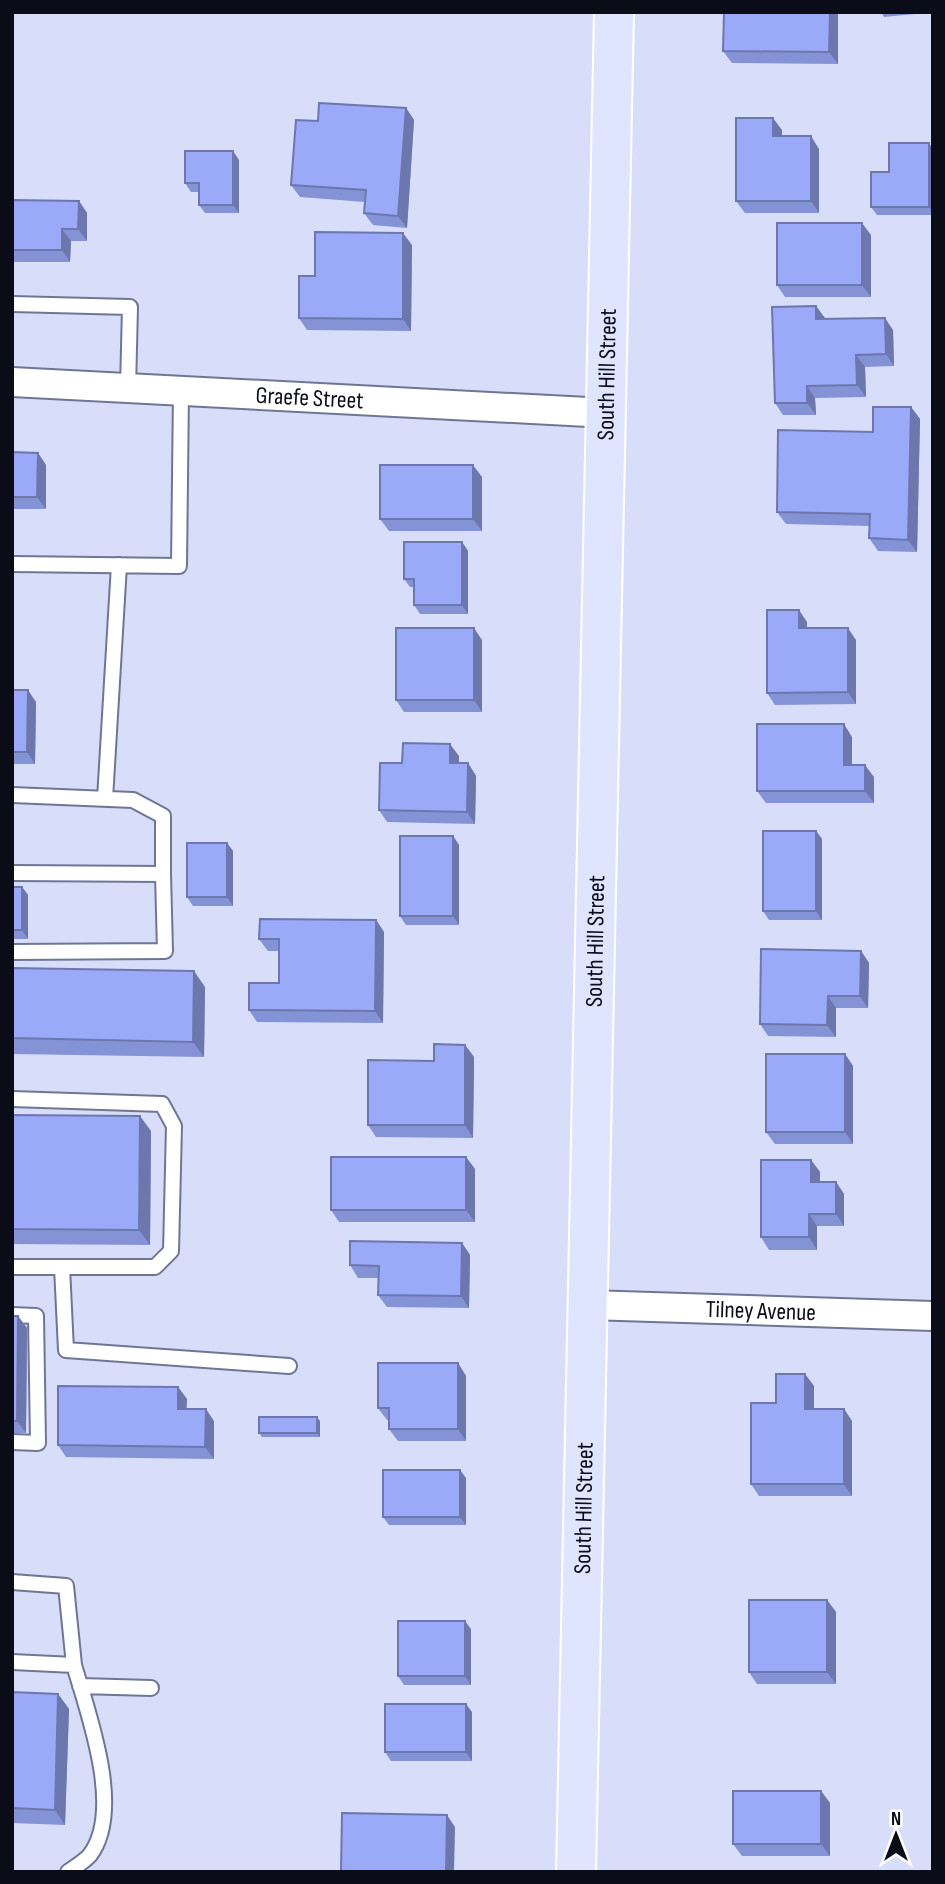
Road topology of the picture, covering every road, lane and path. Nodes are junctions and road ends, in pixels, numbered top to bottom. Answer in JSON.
{"nodes":[{"id":1,"x":614,"y":12,"type":"edge"},
{"id":2,"x":12,"y":304,"type":"edge"},
{"id":3,"x":12,"y":382,"type":"edge"},
{"id":4,"x":128,"y":388,"type":"junction"},
{"id":5,"x":181,"y":391,"type":"junction"},
{"id":6,"x":607,"y":413,"type":"junction"},
{"id":7,"x":12,"y":564,"type":"edge"},
{"id":8,"x":119,"y":565,"type":"junction"},
{"id":9,"x":12,"y":795,"type":"edge"},
{"id":10,"x":105,"y":799,"type":"junction"},
{"id":11,"x":12,"y":873,"type":"edge"},
{"id":12,"x":163,"y":874,"type":"junction"},
{"id":13,"x":12,"y":952,"type":"edge"},
{"id":14,"x":12,"y":1099,"type":"edge"},
{"id":15,"x":12,"y":1267,"type":"edge"},
{"id":16,"x":62,"y":1267,"type":"junction"},
{"id":17,"x":588,"y":1305,"type":"junction"},
{"id":18,"x":12,"y":1315,"type":"edge"},
{"id":19,"x":933,"y":1315,"type":"edge"},
{"id":20,"x":289,"y":1366,"type":"dead end"},
{"id":21,"x":12,"y":1442,"type":"edge"},
{"id":22,"x":12,"y":1582,"type":"edge"},
{"id":23,"x":12,"y":1662,"type":"edge"},
{"id":24,"x":74,"y":1665,"type":"junction"},
{"id":25,"x":80,"y":1686,"type":"junction"},
{"id":26,"x":151,"y":1688,"type":"dead end"},
{"id":27,"x":68,"y":1872,"type":"edge"},
{"id":28,"x":576,"y":1872,"type":"edge"}],
"edges":[{"from":1,"to":6,"type":"main road","name":"South Hill Street"},
{"from":2,"to":4,"type":"lane"},
{"from":3,"to":4,"type":"street","name":"Graefe Street"},
{"from":4,"to":5,"type":"street","name":"Graefe Street"},
{"from":5,"to":6,"type":"street","name":"Graefe Street"},
{"from":5,"to":8,"type":"lane"},
{"from":6,"to":17,"type":"main road","name":"South Hill Street"},
{"from":7,"to":8,"type":"lane"},
{"from":8,"to":10,"type":"lane"},
{"from":9,"to":10,"type":"lane"},
{"from":10,"to":12,"type":"lane"},
{"from":11,"to":12,"type":"lane"},
{"from":12,"to":13,"type":"lane"},
{"from":14,"to":16,"type":"lane"},
{"from":15,"to":16,"type":"lane"},
{"from":16,"to":20,"type":"lane"},
{"from":17,"to":19,"type":"street","name":"Tilney Avenue"},
{"from":17,"to":28,"type":"main road","name":"South Hill Street"},
{"from":18,"to":21,"type":"lane"},
{"from":22,"to":24,"type":"lane"},
{"from":23,"to":24,"type":"lane"},
{"from":24,"to":25,"type":"lane"},
{"from":25,"to":26,"type":"lane"},
{"from":25,"to":27,"type":"lane"}]}
